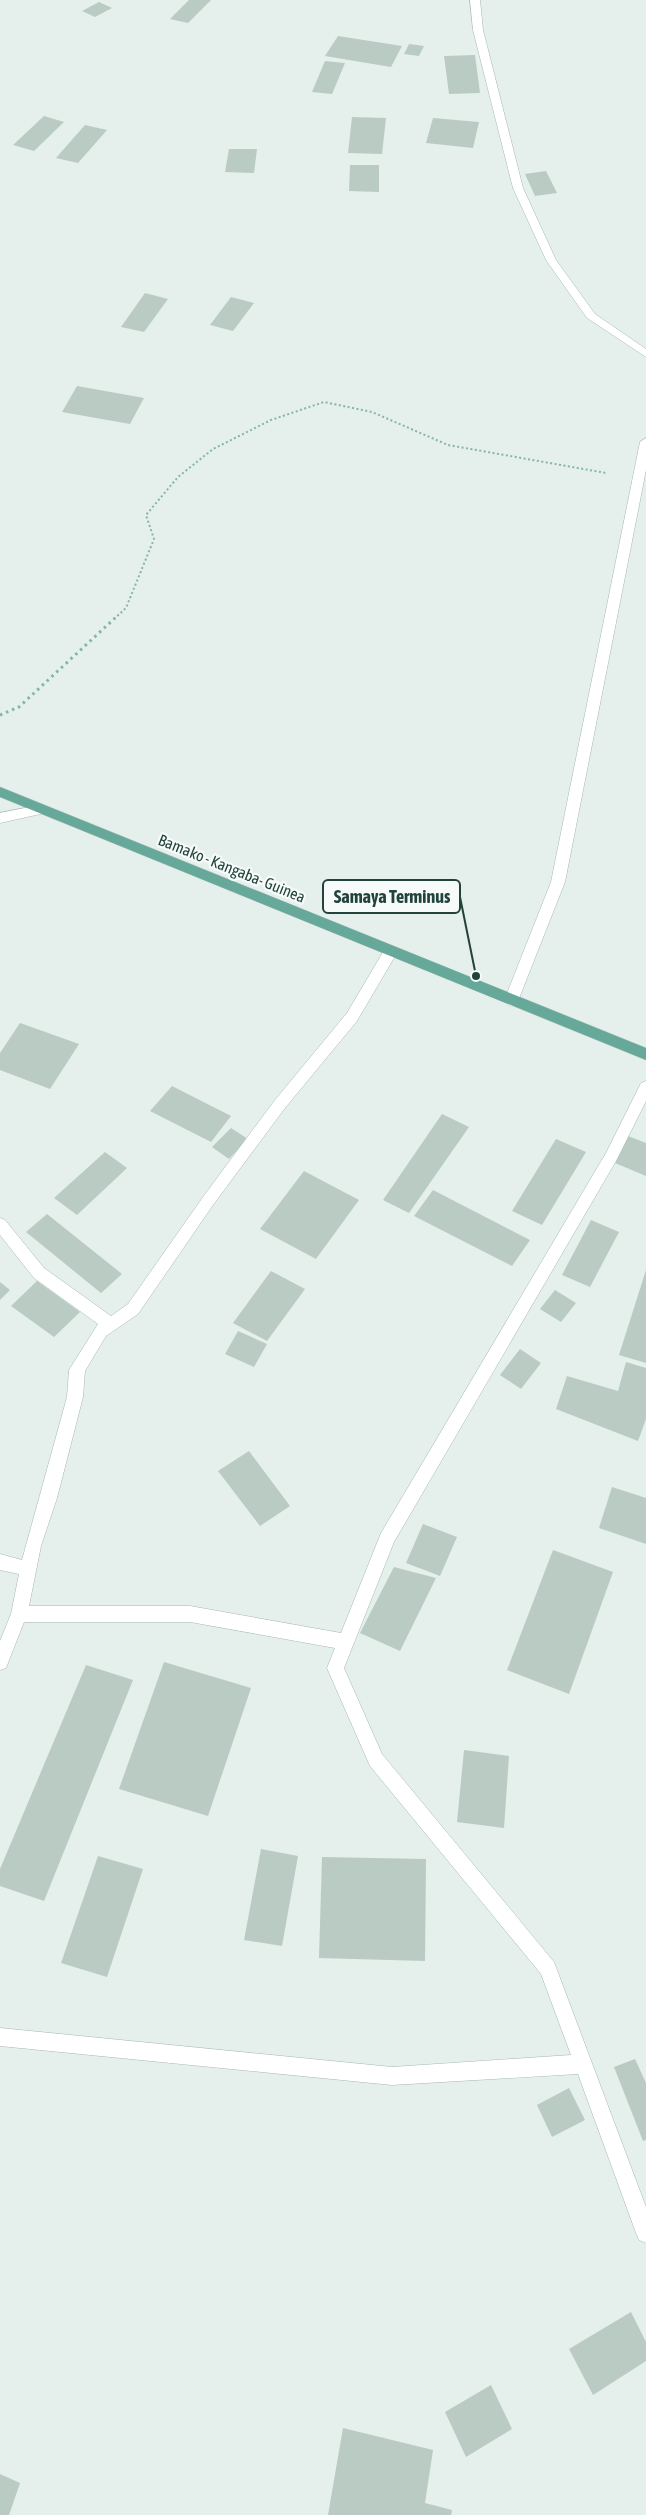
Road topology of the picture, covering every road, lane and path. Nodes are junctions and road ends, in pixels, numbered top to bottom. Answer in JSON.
{"nodes":[{"id":1,"x":475,"y":0,"type":"edge"},
{"id":2,"x":646,"y":354,"type":"edge"},
{"id":3,"x":646,"y":442,"type":"edge"},
{"id":4,"x":638,"y":480,"type":"junction"},
{"id":5,"x":0,"y":716,"type":"edge"},
{"id":6,"x":0,"y":792,"type":"edge"},
{"id":7,"x":40,"y":810,"type":"junction"},
{"id":8,"x":0,"y":818,"type":"edge"},
{"id":9,"x":390,"y":951,"type":"junction"},
{"id":10,"x":511,"y":1000,"type":"junction"},
{"id":11,"x":646,"y":1054,"type":"edge"},
{"id":12,"x":646,"y":1087,"type":"edge"},
{"id":13,"x":0,"y":1224,"type":"edge"},
{"id":14,"x":110,"y":1325,"type":"junction"},
{"id":15,"x":0,"y":1562,"type":"edge"},
{"id":16,"x":28,"y":1569,"type":"junction"},
{"id":17,"x":19,"y":1614,"type":"junction"},
{"id":18,"x":346,"y":1642,"type":"junction"},
{"id":19,"x":0,"y":1662,"type":"edge"},
{"id":20,"x":0,"y":2037,"type":"edge"},
{"id":21,"x":584,"y":2064,"type":"junction"},
{"id":22,"x":646,"y":2233,"type":"edge"}],
"edges":[{"from":1,"to":2,"type":"street"},
{"from":3,"to":4,"type":"street"},
{"from":4,"to":5,"type":"path"},
{"from":4,"to":10,"type":"street"},
{"from":6,"to":7,"type":"main road","name":"Bamako - Kangaba- Guinea"},
{"from":7,"to":8,"type":"street"},
{"from":7,"to":9,"type":"main road","name":"Bamako - Kangaba- Guinea"},
{"from":9,"to":10,"type":"main road","name":"Bamako - Kangaba- Guinea"},
{"from":9,"to":14,"type":"street"},
{"from":10,"to":11,"type":"main road","name":"Bamako - Kangaba- Guinea"},
{"from":12,"to":18,"type":"street"},
{"from":13,"to":14,"type":"street"},
{"from":14,"to":16,"type":"street"},
{"from":15,"to":16,"type":"street"},
{"from":16,"to":17,"type":"street"},
{"from":17,"to":18,"type":"street"},
{"from":17,"to":19,"type":"street"},
{"from":18,"to":21,"type":"street"},
{"from":20,"to":21,"type":"street"},
{"from":21,"to":22,"type":"street"}]}
